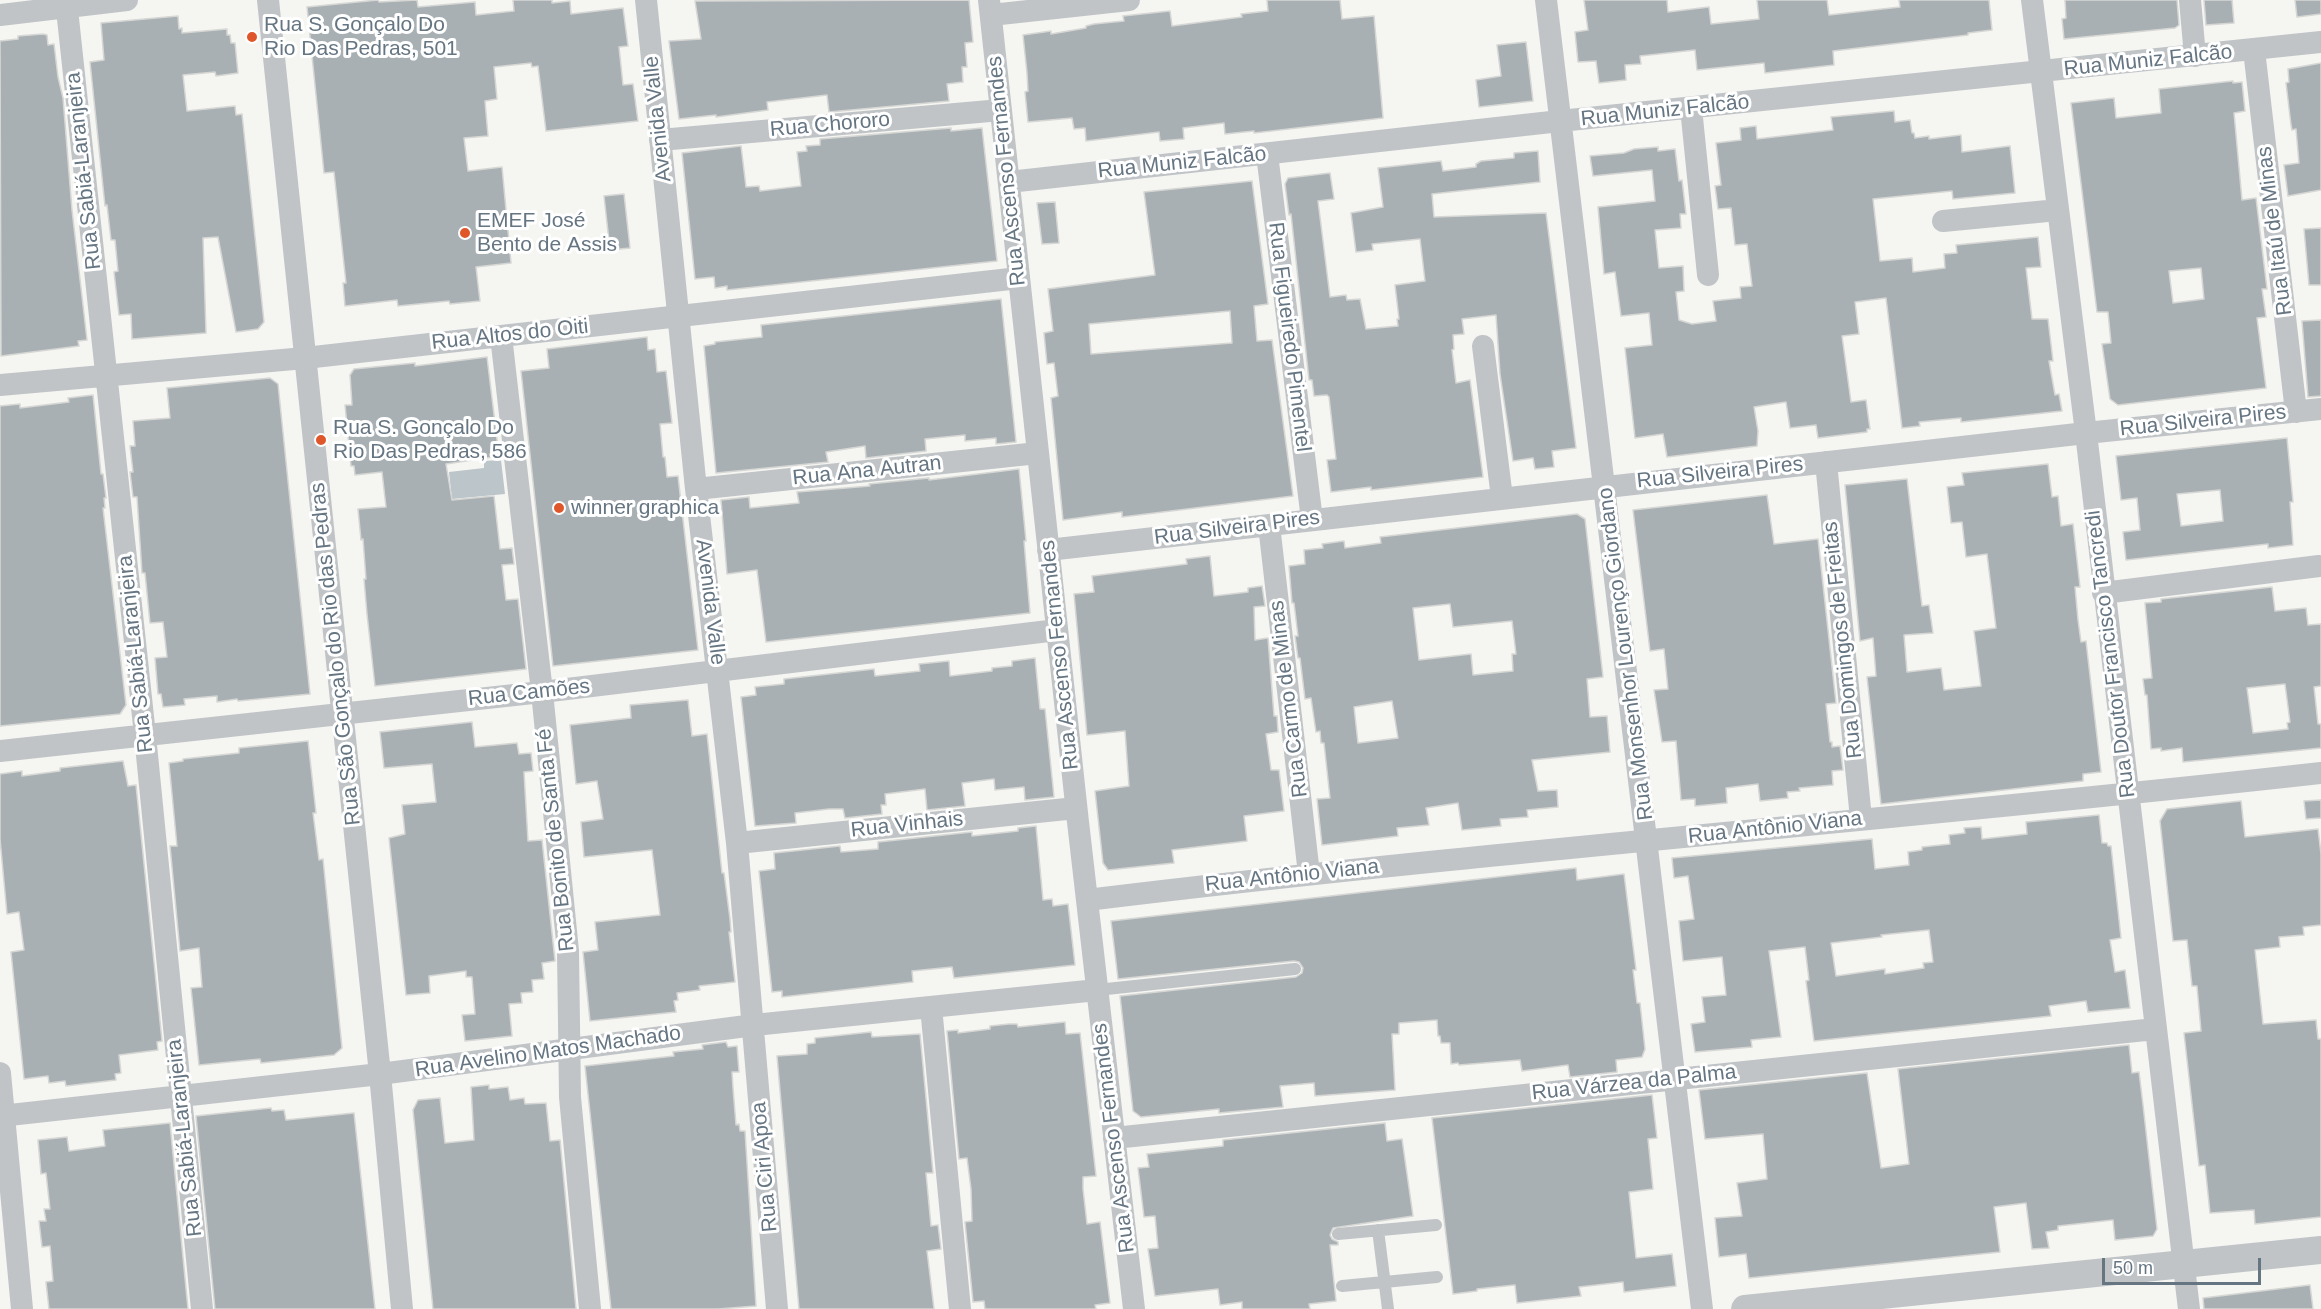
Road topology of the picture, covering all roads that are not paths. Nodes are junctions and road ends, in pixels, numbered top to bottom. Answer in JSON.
{"nodes":[{"id":1,"x":127,"y":0,"type":"edge"},
{"id":2,"x":268,"y":0,"type":"edge"},
{"id":3,"x":646,"y":0,"type":"edge"},
{"id":4,"x":1129,"y":0,"type":"edge"},
{"id":5,"x":1546,"y":0,"type":"edge"},
{"id":6,"x":2032,"y":0,"type":"edge"},
{"id":7,"x":2190,"y":0,"type":"edge"},
{"id":8,"x":67,"y":4,"type":"edge"},
{"id":9,"x":990,"y":7,"type":"edge"},
{"id":10,"x":0,"y":15,"type":"edge"},
{"id":11,"x":2321,"y":42,"type":"edge"},
{"id":12,"x":2254,"y":50,"type":"junction"},
{"id":13,"x":2195,"y":56,"type":"junction"},
{"id":14,"x":2041,"y":72,"type":"junction"},
{"id":15,"x":1692,"y":108,"type":"junction"},
{"id":16,"x":1001,"y":110,"type":"junction"},
{"id":17,"x":1560,"y":121,"type":"junction"},
{"id":18,"x":660,"y":140,"type":"junction"},
{"id":19,"x":1267,"y":154,"type":"junction"},
{"id":20,"x":1009,"y":182,"type":"junction"},
{"id":21,"x":2058,"y":210,"type":"junction"},
{"id":22,"x":1943,"y":221,"type":"dead end"},
{"id":23,"x":1708,"y":275,"type":"dead end"},
{"id":24,"x":1019,"y":278,"type":"junction"},
{"id":25,"x":678,"y":316,"type":"junction"},
{"id":26,"x":501,"y":336,"type":"junction"},
{"id":27,"x":1483,"y":346,"type":"dead end"},
{"id":28,"x":305,"y":358,"type":"junction"},
{"id":29,"x":105,"y":376,"type":"junction"},
{"id":30,"x":0,"y":385,"type":"edge"},
{"id":31,"x":2321,"y":409,"type":"edge"},
{"id":32,"x":2296,"y":411,"type":"junction"},
{"id":33,"x":2086,"y":433,"type":"junction"},
{"id":34,"x":1038,"y":453,"type":"junction"},
{"id":35,"x":1826,"y":462,"type":"junction"},
{"id":36,"x":1606,"y":486,"type":"junction"},
{"id":37,"x":696,"y":489,"type":"junction"},
{"id":38,"x":1502,"y":498,"type":"junction"},
{"id":39,"x":1312,"y":520,"type":"junction"},
{"id":40,"x":1269,"y":525,"type":"junction"},
{"id":41,"x":1048,"y":550,"type":"junction"},
{"id":42,"x":2319,"y":566,"type":"dead end"},
{"id":43,"x":2103,"y":592,"type":"junction"},
{"id":44,"x":1057,"y":630,"type":"junction"},
{"id":45,"x":719,"y":671,"type":"junction"},
{"id":46,"x":542,"y":692,"type":"junction"},
{"id":47,"x":342,"y":713,"type":"junction"},
{"id":48,"x":145,"y":735,"type":"junction"},
{"id":49,"x":0,"y":751,"type":"edge"},
{"id":50,"x":2321,"y":772,"type":"edge"},
{"id":51,"x":2128,"y":794,"type":"junction"},
{"id":52,"x":1076,"y":808,"type":"junction"},
{"id":53,"x":1861,"y":819,"type":"junction"},
{"id":54,"x":1648,"y":841,"type":"junction"},
{"id":55,"x":737,"y":843,"type":"junction"},
{"id":56,"x":1309,"y":874,"type":"junction"},
{"id":57,"x":1087,"y":900,"type":"junction"},
{"id":58,"x":1295,"y":969,"type":"dead end"},
{"id":59,"x":1097,"y":990,"type":"junction"},
{"id":60,"x":931,"y":1006,"type":"junction"},
{"id":61,"x":754,"y":1025,"type":"junction"},
{"id":62,"x":2155,"y":1029,"type":"junction"},
{"id":63,"x":569,"y":1048,"type":"junction"},
{"id":64,"x":0,"y":1073,"type":"edge"},
{"id":65,"x":380,"y":1074,"type":"junction"},
{"id":66,"x":1674,"y":1079,"type":"junction"},
{"id":67,"x":180,"y":1097,"type":"junction"},
{"id":68,"x":2,"y":1116,"type":"edge"},
{"id":69,"x":1114,"y":1138,"type":"junction"},
{"id":70,"x":1436,"y":1225,"type":"dead end"},
{"id":71,"x":1378,"y":1230,"type":"junction"},
{"id":72,"x":1338,"y":1234,"type":"dead end"},
{"id":73,"x":2321,"y":1250,"type":"edge"},
{"id":74,"x":2183,"y":1264,"type":"junction"},
{"id":75,"x":1437,"y":1277,"type":"dead end"},
{"id":76,"x":1385,"y":1282,"type":"junction"},
{"id":77,"x":1342,"y":1286,"type":"dead end"},
{"id":78,"x":22,"y":1309,"type":"edge"},
{"id":79,"x":202,"y":1309,"type":"edge"},
{"id":80,"x":402,"y":1309,"type":"edge"},
{"id":81,"x":590,"y":1309,"type":"edge"},
{"id":82,"x":777,"y":1309,"type":"edge"},
{"id":83,"x":960,"y":1309,"type":"edge"},
{"id":84,"x":1134,"y":1309,"type":"edge"},
{"id":85,"x":1388,"y":1309,"type":"edge"},
{"id":86,"x":1702,"y":1309,"type":"edge"},
{"id":87,"x":1745,"y":1309,"type":"edge"},
{"id":88,"x":2189,"y":1309,"type":"edge"}],
"edges":[{"from":1,"to":8,"type":"street"},
{"from":2,"to":28,"type":"street","name":"Rua São Gonçalo do Rio das Pedras"},
{"from":3,"to":18,"type":"street","name":"Avenida Valle"},
{"from":4,"to":9,"type":"street"},
{"from":5,"to":17,"type":"street","name":"Rua Monsenhor Lourenço Giordano"},
{"from":6,"to":14,"type":"street","name":"Rua Doutor Francisco Tancredi"},
{"from":7,"to":13,"type":"street"},
{"from":8,"to":10,"type":"street"},
{"from":8,"to":29,"type":"street","name":"Rua Sabiá-Laranjeira"},
{"from":9,"to":16,"type":"street","name":"Rua Ascenso Fernandes"},
{"from":11,"to":12,"type":"street","name":"Rua Muniz Falcão"},
{"from":12,"to":13,"type":"street","name":"Rua Muniz Falcão"},
{"from":12,"to":32,"type":"street","name":"Rua Itaú de Minas"},
{"from":13,"to":14,"type":"street","name":"Rua Muniz Falcão"},
{"from":14,"to":15,"type":"street","name":"Rua Muniz Falcão"},
{"from":14,"to":21,"type":"street","name":"Rua Doutor Francisco Tancredi"},
{"from":15,"to":17,"type":"street","name":"Rua Muniz Falcão"},
{"from":15,"to":23,"type":"street"},
{"from":16,"to":18,"type":"street","name":"Rua Chororo"},
{"from":16,"to":20,"type":"street","name":"Rua Ascenso Fernandes"},
{"from":17,"to":19,"type":"street","name":"Rua Muniz Falcão"},
{"from":17,"to":36,"type":"street","name":"Rua Monsenhor Lourenço Giordano"},
{"from":18,"to":25,"type":"street","name":"Avenida Valle"},
{"from":19,"to":20,"type":"street","name":"Rua Muniz Falcão"},
{"from":19,"to":39,"type":"street","name":"Rua Figueiredo Pimentel"},
{"from":20,"to":24,"type":"street","name":"Rua Ascenso Fernandes"},
{"from":21,"to":22,"type":"street"},
{"from":21,"to":33,"type":"street","name":"Rua Doutor Francisco Tancredi"},
{"from":24,"to":25,"type":"street","name":"Rua Altos do Oiti"},
{"from":24,"to":34,"type":"street","name":"Rua Ascenso Fernandes"},
{"from":25,"to":26,"type":"street","name":"Rua Altos do Oiti"},
{"from":25,"to":37,"type":"street","name":"Avenida Valle"},
{"from":26,"to":28,"type":"street","name":"Rua Altos do Oiti"},
{"from":26,"to":46,"type":"street","name":"Rua Bonito de Santa Fé"},
{"from":27,"to":38,"type":"street"},
{"from":28,"to":29,"type":"street","name":"Rua Altos do Oiti"},
{"from":28,"to":47,"type":"street","name":"Rua São Gonçalo do Rio das Pedras"},
{"from":29,"to":30,"type":"street","name":"Rua Altos do Oiti"},
{"from":29,"to":48,"type":"street","name":"Rua Sabiá-Laranjeira"},
{"from":31,"to":32,"type":"street","name":"Rua Silveira Pires"},
{"from":32,"to":33,"type":"street","name":"Rua Silveira Pires"},
{"from":33,"to":35,"type":"street","name":"Rua Silveira Pires"},
{"from":33,"to":43,"type":"street","name":"Rua Doutor Francisco Tancredi"},
{"from":34,"to":37,"type":"street","name":"Rua Ana Autran"},
{"from":34,"to":41,"type":"street","name":"Rua Ascenso Fernandes"},
{"from":35,"to":36,"type":"street","name":"Rua Silveira Pires"},
{"from":35,"to":53,"type":"street","name":"Rua Domingos de Freitas"},
{"from":36,"to":38,"type":"street","name":"Rua Silveira Pires"},
{"from":36,"to":54,"type":"street","name":"Rua Monsenhor Lourenço Giordano"},
{"from":37,"to":45,"type":"street","name":"Avenida Valle"},
{"from":38,"to":39,"type":"street","name":"Rua Silveira Pires"},
{"from":39,"to":40,"type":"street","name":"Rua Silveira Pires"},
{"from":40,"to":41,"type":"street","name":"Rua Silveira Pires"},
{"from":40,"to":56,"type":"street","name":"Rua Carmo de Minas"},
{"from":41,"to":44,"type":"street","name":"Rua Ascenso Fernandes"},
{"from":42,"to":43,"type":"street"},
{"from":43,"to":51,"type":"street","name":"Rua Doutor Francisco Tancredi"},
{"from":44,"to":45,"type":"street","name":"Rua Camões"},
{"from":44,"to":52,"type":"street","name":"Rua Ascenso Fernandes"},
{"from":45,"to":46,"type":"street","name":"Rua Camões"},
{"from":45,"to":55,"type":"street","name":"Avenida Valle"},
{"from":46,"to":47,"type":"street","name":"Rua Camões"},
{"from":46,"to":63,"type":"street","name":"Rua Bonito de Santa Fé"},
{"from":47,"to":48,"type":"street","name":"Rua Camões"},
{"from":47,"to":65,"type":"street","name":"Rua São Gonçalo do Rio das Pedras"},
{"from":48,"to":49,"type":"street","name":"Rua Camões"},
{"from":48,"to":67,"type":"street","name":"Rua Sabiá-Laranjeira"},
{"from":50,"to":51,"type":"street","name":"Rua Antônio Viana"},
{"from":51,"to":53,"type":"street","name":"Rua Antônio Viana"},
{"from":51,"to":62,"type":"street","name":"Rua Doutor Francisco Tancredi"},
{"from":52,"to":55,"type":"street","name":"Rua Vinhais"},
{"from":52,"to":57,"type":"street","name":"Rua Ascenso Fernandes"},
{"from":53,"to":54,"type":"street","name":"Rua Antônio Viana"},
{"from":54,"to":56,"type":"street","name":"Rua Antônio Viana"},
{"from":54,"to":66,"type":"street","name":"Rua Monsenhor Lourenço Giordano"},
{"from":55,"to":61,"type":"street","name":"Avenida Valle"},
{"from":56,"to":57,"type":"street","name":"Rua Antônio Viana"},
{"from":57,"to":59,"type":"street","name":"Rua Ascenso Fernandes"},
{"from":58,"to":59,"type":"lane"},
{"from":59,"to":60,"type":"street","name":"Rua Avelino Matos Machado"},
{"from":59,"to":69,"type":"street","name":"Rua Ascenso Fernandes"},
{"from":60,"to":61,"type":"street","name":"Rua Avelino Matos Machado"},
{"from":60,"to":83,"type":"street"},
{"from":61,"to":63,"type":"street","name":"Rua Avelino Matos Machado"},
{"from":61,"to":82,"type":"street","name":"Rua Ciri Apoa"},
{"from":62,"to":66,"type":"street","name":"Rua Várzea da Palma"},
{"from":62,"to":74,"type":"street","name":"Rua Doutor Francisco Tancredi"},
{"from":63,"to":65,"type":"street","name":"Rua Avelino Matos Machado"},
{"from":63,"to":81,"type":"street","name":"Rua Bonito de Santa Fé"},
{"from":64,"to":68,"type":"street"},
{"from":65,"to":67,"type":"street","name":"Rua Avelino Matos Machado"},
{"from":65,"to":80,"type":"street","name":"Rua São Gonçalo do Rio das Pedras"},
{"from":66,"to":69,"type":"street","name":"Rua Várzea da Palma"},
{"from":66,"to":86,"type":"street","name":"Rua Monsenhor Lourenço Giordano"},
{"from":67,"to":68,"type":"street","name":"Rua Avelino Matos Machado"},
{"from":67,"to":79,"type":"street","name":"Rua Sabiá-Laranjeira"},
{"from":68,"to":78,"type":"street"},
{"from":69,"to":84,"type":"street","name":"Rua Ascenso Fernandes"},
{"from":70,"to":71,"type":"lane"},
{"from":71,"to":72,"type":"lane"},
{"from":71,"to":76,"type":"lane"},
{"from":73,"to":74,"type":"street"},
{"from":74,"to":87,"type":"street"},
{"from":74,"to":88,"type":"street","name":"Rua Doutor Francisco Tancredi"},
{"from":75,"to":76,"type":"lane"},
{"from":76,"to":77,"type":"lane"},
{"from":76,"to":85,"type":"lane"}]}
